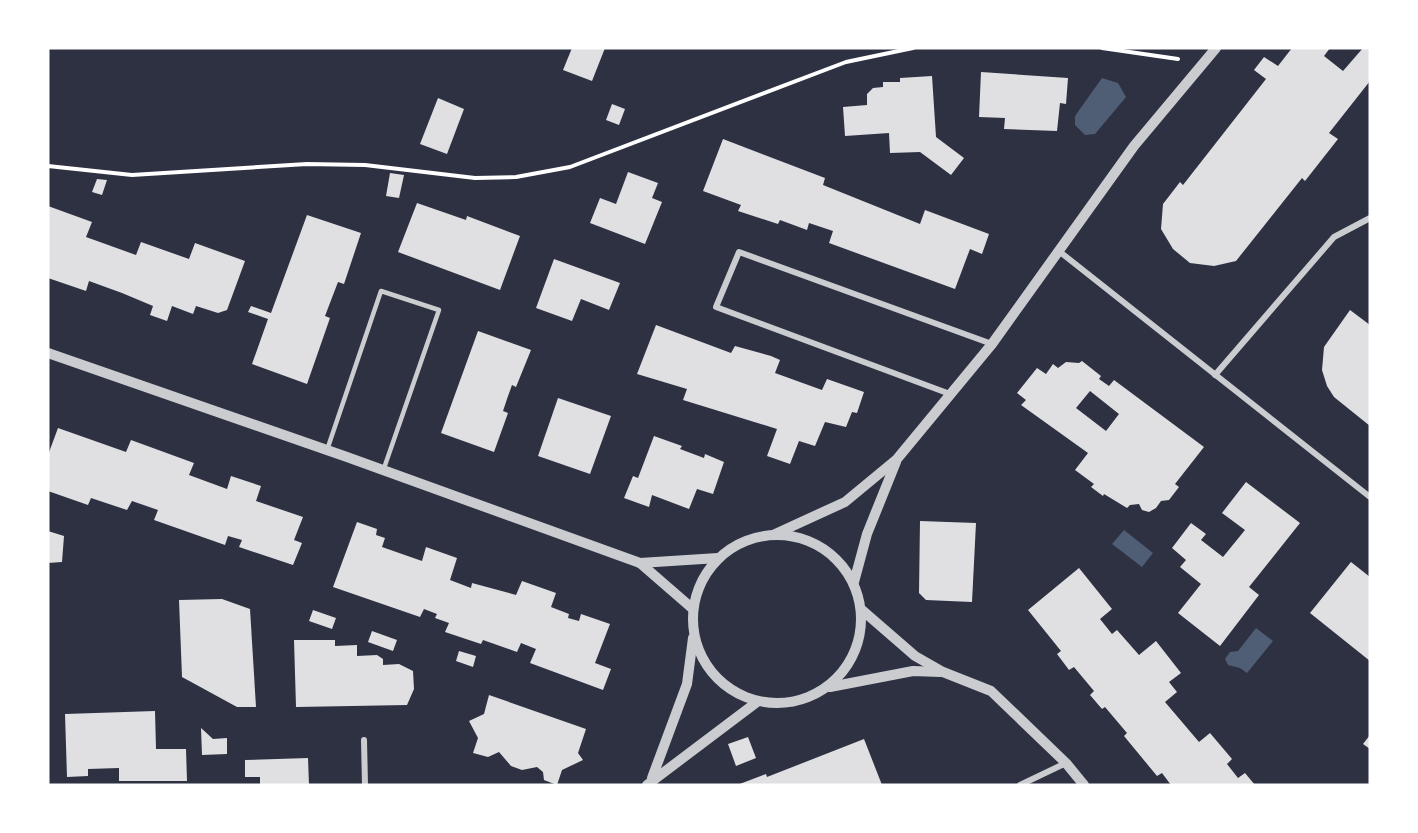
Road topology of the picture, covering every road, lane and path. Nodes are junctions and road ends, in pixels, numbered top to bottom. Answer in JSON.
{"nodes":[{"id":1,"x":913,"y":48,"type":"edge"},
{"id":2,"x":1102,"y":48,"type":"edge"},
{"id":3,"x":1216,"y":48,"type":"edge"},
{"id":4,"x":1198,"y":69,"type":"junction"},
{"id":5,"x":48,"y":166,"type":"edge"},
{"id":6,"x":1370,"y":218,"type":"edge"},
{"id":7,"x":1060,"y":252,"type":"junction"},
{"id":8,"x":992,"y":344,"type":"junction"},
{"id":9,"x":48,"y":353,"type":"edge"},
{"id":10,"x":1215,"y":375,"type":"junction"},
{"id":11,"x":951,"y":394,"type":"junction"},
{"id":12,"x":327,"y":450,"type":"junction"},
{"id":13,"x":897,"y":459,"type":"junction"},
{"id":14,"x":383,"y":471,"type":"junction"},
{"id":15,"x":1370,"y":496,"type":"edge"},
{"id":16,"x":773,"y":535,"type":"junction"},
{"id":17,"x":718,"y":558,"type":"junction"},
{"id":18,"x":640,"y":563,"type":"junction"},
{"id":19,"x":854,"y":582,"type":"junction"},
{"id":20,"x":693,"y":609,"type":"junction"},
{"id":21,"x":862,"y":610,"type":"junction"},
{"id":22,"x":693,"y":633,"type":"junction"},
{"id":23,"x":943,"y":672,"type":"junction"},
{"id":24,"x":830,"y":687,"type":"junction"},
{"id":25,"x":757,"y":702,"type":"junction"},
{"id":26,"x":364,"y":741,"type":"dead end"},
{"id":27,"x":1066,"y":763,"type":"junction"},
{"id":28,"x":650,"y":782,"type":"edge"},
{"id":29,"x":365,"y":785,"type":"edge"},
{"id":30,"x":1020,"y":785,"type":"edge"},
{"id":31,"x":1084,"y":785,"type":"edge"}],
"edges":[{"from":1,"to":5,"type":"path"},
{"from":2,"to":4,"type":"path"},
{"from":3,"to":4,"type":"street"},
{"from":4,"to":7,"type":"street"},
{"from":6,"to":10,"type":"street"},
{"from":7,"to":8,"type":"street"},
{"from":7,"to":10,"type":"street"},
{"from":8,"to":11,"type":"street"},
{"from":8,"to":11,"type":"street"},
{"from":9,"to":12,"type":"street"},
{"from":10,"to":15,"type":"street"},
{"from":11,"to":13,"type":"street"},
{"from":12,"to":14,"type":"street"},
{"from":12,"to":14,"type":"lane"},
{"from":13,"to":16,"type":"street"},
{"from":13,"to":19,"type":"street"},
{"from":14,"to":18,"type":"street"},
{"from":16,"to":17,"type":"street"},
{"from":16,"to":19,"type":"street"},
{"from":17,"to":18,"type":"street"},
{"from":17,"to":20,"type":"street"},
{"from":18,"to":20,"type":"street"},
{"from":19,"to":21,"type":"street"},
{"from":20,"to":22,"type":"street"},
{"from":21,"to":23,"type":"street"},
{"from":21,"to":24,"type":"street"},
{"from":22,"to":25,"type":"street"},
{"from":22,"to":28,"type":"street"},
{"from":23,"to":24,"type":"street"},
{"from":23,"to":27,"type":"street"},
{"from":24,"to":25,"type":"street"},
{"from":25,"to":28,"type":"street"},
{"from":26,"to":29,"type":"street"},
{"from":27,"to":30,"type":"street"},
{"from":27,"to":31,"type":"street"}]}
